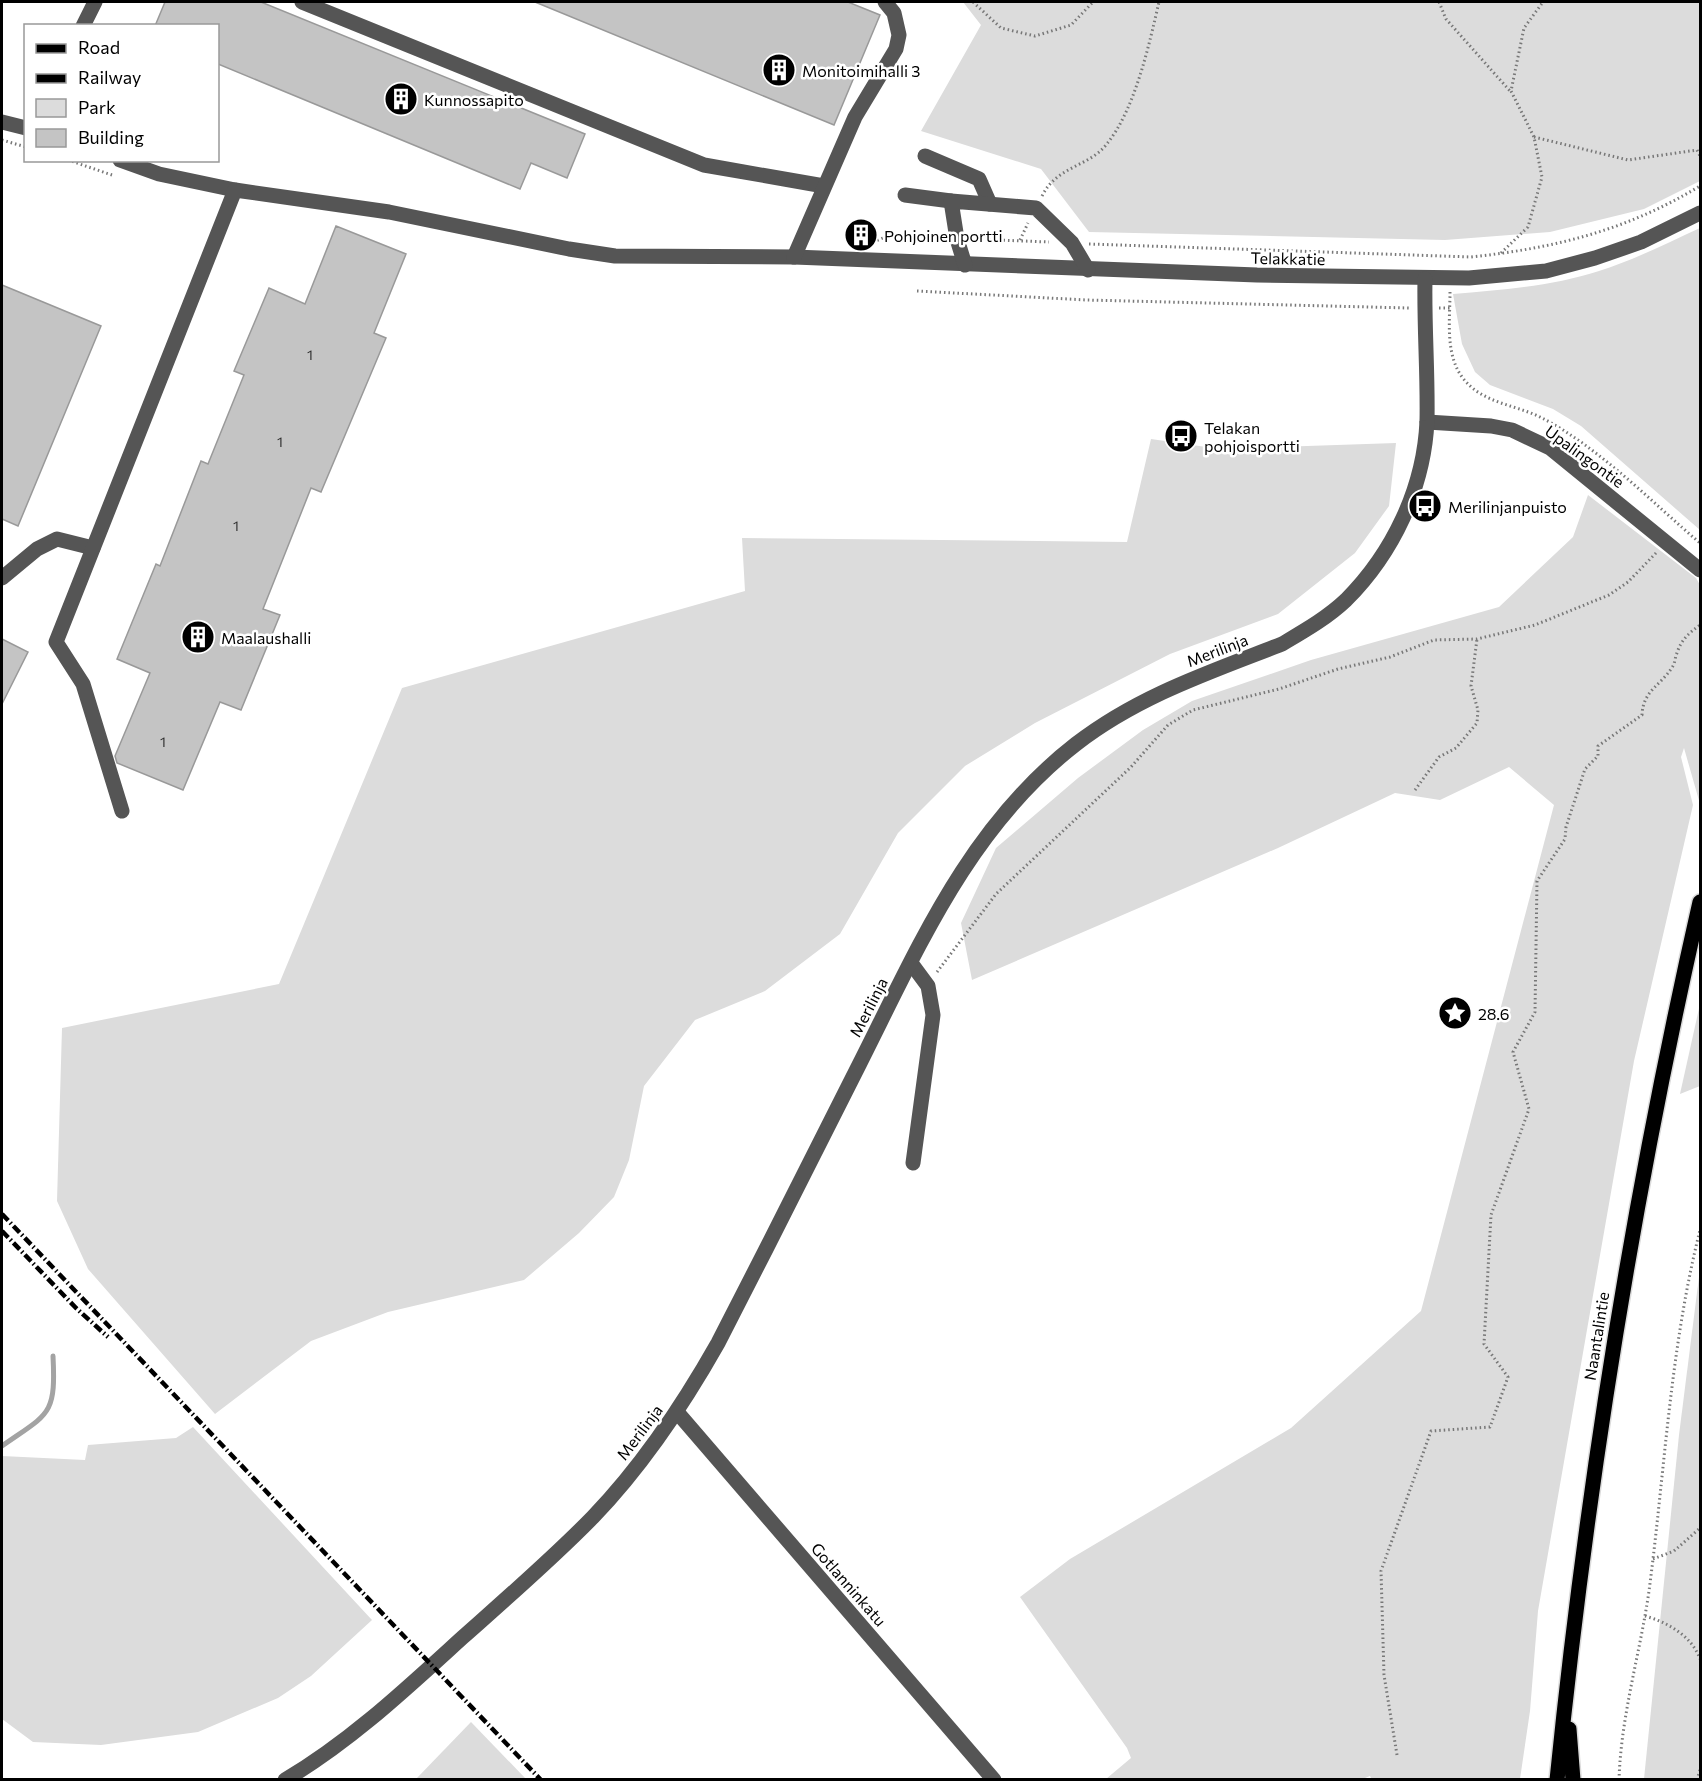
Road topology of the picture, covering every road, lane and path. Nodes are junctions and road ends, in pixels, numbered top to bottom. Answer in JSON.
{"nodes":[{"id":1,"x":94,"y":2,"type":"edge"},
{"id":2,"x":302,"y":2,"type":"edge"},
{"id":3,"x":885,"y":2,"type":"edge"},
{"id":4,"x":973,"y":2,"type":"edge"},
{"id":5,"x":1094,"y":2,"type":"edge"},
{"id":6,"x":1160,"y":2,"type":"edge"},
{"id":7,"x":1438,"y":2,"type":"edge"},
{"id":8,"x":1543,"y":2,"type":"edge"},
{"id":9,"x":84,"y":24,"type":"edge"},
{"id":10,"x":1511,"y":92,"type":"junction"},
{"id":11,"x":2,"y":122,"type":"edge"},
{"id":12,"x":24,"y":128,"type":"edge"},
{"id":13,"x":1533,"y":136,"type":"junction"},
{"id":14,"x":2,"y":140,"type":"edge"},
{"id":15,"x":24,"y":146,"type":"edge"},
{"id":16,"x":925,"y":156,"type":"dead end"},
{"id":17,"x":1701,"y":156,"type":"edge"},
{"id":18,"x":126,"y":162,"type":"edge"},
{"id":19,"x":824,"y":186,"type":"junction"},
{"id":20,"x":1701,"y":186,"type":"edge"},
{"id":21,"x":235,"y":190,"type":"junction"},
{"id":22,"x":905,"y":195,"type":"dead end"},
{"id":23,"x":951,"y":201,"type":"junction"},
{"id":24,"x":990,"y":204,"type":"junction"},
{"id":25,"x":1036,"y":208,"type":"junction"},
{"id":26,"x":1701,"y":213,"type":"edge"},
{"id":27,"x":957,"y":238,"type":"junction"},
{"id":28,"x":1020,"y":240,"type":"junction"},
{"id":29,"x":1072,"y":243,"type":"junction"},
{"id":30,"x":864,"y":253,"type":"junction"},
{"id":31,"x":1499,"y":254,"type":"junction"},
{"id":32,"x":794,"y":257,"type":"junction"},
{"id":33,"x":965,"y":265,"type":"junction"},
{"id":34,"x":1088,"y":270,"type":"junction"},
{"id":35,"x":1450,"y":278,"type":"junction"},
{"id":36,"x":1425,"y":279,"type":"junction"},
{"id":37,"x":916,"y":291,"type":"dead end"},
{"id":38,"x":1424,"y":308,"type":"junction"},
{"id":39,"x":1450,"y":308,"type":"junction"},
{"id":40,"x":1427,"y":422,"type":"junction"},
{"id":41,"x":1664,"y":541,"type":"junction"},
{"id":42,"x":1701,"y":543,"type":"edge"},
{"id":43,"x":93,"y":548,"type":"junction"},
{"id":44,"x":1701,"y":570,"type":"edge"},
{"id":45,"x":2,"y":578,"type":"edge"},
{"id":46,"x":1701,"y":626,"type":"edge"},
{"id":47,"x":1477,"y":639,"type":"junction"},
{"id":48,"x":1415,"y":790,"type":"dead end"},
{"id":49,"x":122,"y":811,"type":"dead end"},
{"id":50,"x":1701,"y":902,"type":"edge"},
{"id":51,"x":911,"y":963,"type":"junction"},
{"id":52,"x":928,"y":986,"type":"junction"},
{"id":53,"x":913,"y":1163,"type":"dead end"},
{"id":54,"x":1701,"y":1230,"type":"edge"},
{"id":55,"x":677,"y":1412,"type":"junction"},
{"id":56,"x":1701,"y":1528,"type":"edge"},
{"id":57,"x":1652,"y":1560,"type":"junction"},
{"id":58,"x":1645,"y":1616,"type":"junction"},
{"id":59,"x":1701,"y":1659,"type":"edge"},
{"id":60,"x":1566,"y":1690,"type":"junction"},
{"id":61,"x":1397,"y":1755,"type":"dead end"},
{"id":62,"x":1701,"y":1770,"type":"edge"},
{"id":63,"x":285,"y":1779,"type":"edge"},
{"id":64,"x":994,"y":1779,"type":"edge"},
{"id":65,"x":1557,"y":1779,"type":"edge"},
{"id":66,"x":1573,"y":1779,"type":"edge"},
{"id":67,"x":1619,"y":1779,"type":"edge"},
{"id":68,"x":1697,"y":1779,"type":"edge"}],
"edges":[{"from":1,"to":9,"type":"street"},
{"from":2,"to":19,"type":"street"},
{"from":3,"to":19,"type":"street"},
{"from":4,"to":5,"type":"path"},
{"from":6,"to":25,"type":"path"},
{"from":7,"to":10,"type":"path"},
{"from":8,"to":10,"type":"path"},
{"from":10,"to":13,"type":"path"},
{"from":11,"to":12,"type":"street"},
{"from":13,"to":17,"type":"path"},
{"from":13,"to":31,"type":"path"},
{"from":14,"to":15,"type":"path"},
{"from":16,"to":24,"type":"street"},
{"from":18,"to":21,"type":"street","name":"Telakkatie"},
{"from":19,"to":32,"type":"street"},
{"from":20,"to":31,"type":"path"},
{"from":21,"to":32,"type":"street","name":"Telakkatie"},
{"from":21,"to":43,"type":"street"},
{"from":22,"to":23,"type":"street"},
{"from":23,"to":24,"type":"street"},
{"from":23,"to":27,"type":"street"},
{"from":24,"to":25,"type":"street"},
{"from":25,"to":28,"type":"path"},
{"from":25,"to":29,"type":"street"},
{"from":26,"to":35,"type":"street","name":"Telakkatie"},
{"from":27,"to":28,"type":"path"},
{"from":27,"to":30,"type":"path"},
{"from":27,"to":33,"type":"street"},
{"from":28,"to":29,"type":"path"},
{"from":29,"to":31,"type":"path"},
{"from":29,"to":34,"type":"street"},
{"from":30,"to":32,"type":"street","name":"Telakkatie"},
{"from":30,"to":33,"type":"street","name":"Telakkatie"},
{"from":33,"to":34,"type":"street","name":"Telakkatie"},
{"from":34,"to":36,"type":"street","name":"Telakkatie"},
{"from":35,"to":36,"type":"street","name":"Telakkatie"},
{"from":35,"to":39,"type":"path"},
{"from":36,"to":38,"type":"street","name":"Merilinja"},
{"from":37,"to":38,"type":"path"},
{"from":38,"to":39,"type":"path"},
{"from":38,"to":40,"type":"street","name":"Merilinja"},
{"from":39,"to":42,"type":"path"},
{"from":40,"to":41,"type":"street","name":"Upalingontie"},
{"from":40,"to":51,"type":"street","name":"Merilinja"},
{"from":41,"to":44,"type":"street","name":"Upalingontie"},
{"from":41,"to":47,"type":"path"},
{"from":43,"to":45,"type":"street"},
{"from":43,"to":49,"type":"street"},
{"from":46,"to":61,"type":"path"},
{"from":47,"to":48,"type":"path"},
{"from":47,"to":52,"type":"path"},
{"from":50,"to":60,"type":"main road","name":"Naantalintie"},
{"from":51,"to":52,"type":"street"},
{"from":51,"to":55,"type":"street","name":"Merilinja"},
{"from":52,"to":53,"type":"street"},
{"from":54,"to":57,"type":"path"},
{"from":55,"to":63,"type":"street","name":"Merilinja"},
{"from":55,"to":64,"type":"street","name":"Gotlanninkatu"},
{"from":56,"to":57,"type":"path"},
{"from":57,"to":58,"type":"path"},
{"from":58,"to":59,"type":"path"},
{"from":58,"to":67,"type":"path"},
{"from":60,"to":65,"type":"main road","name":"Naantalintie"},
{"from":60,"to":66,"type":"main road"},
{"from":62,"to":68,"type":"path"}]}
